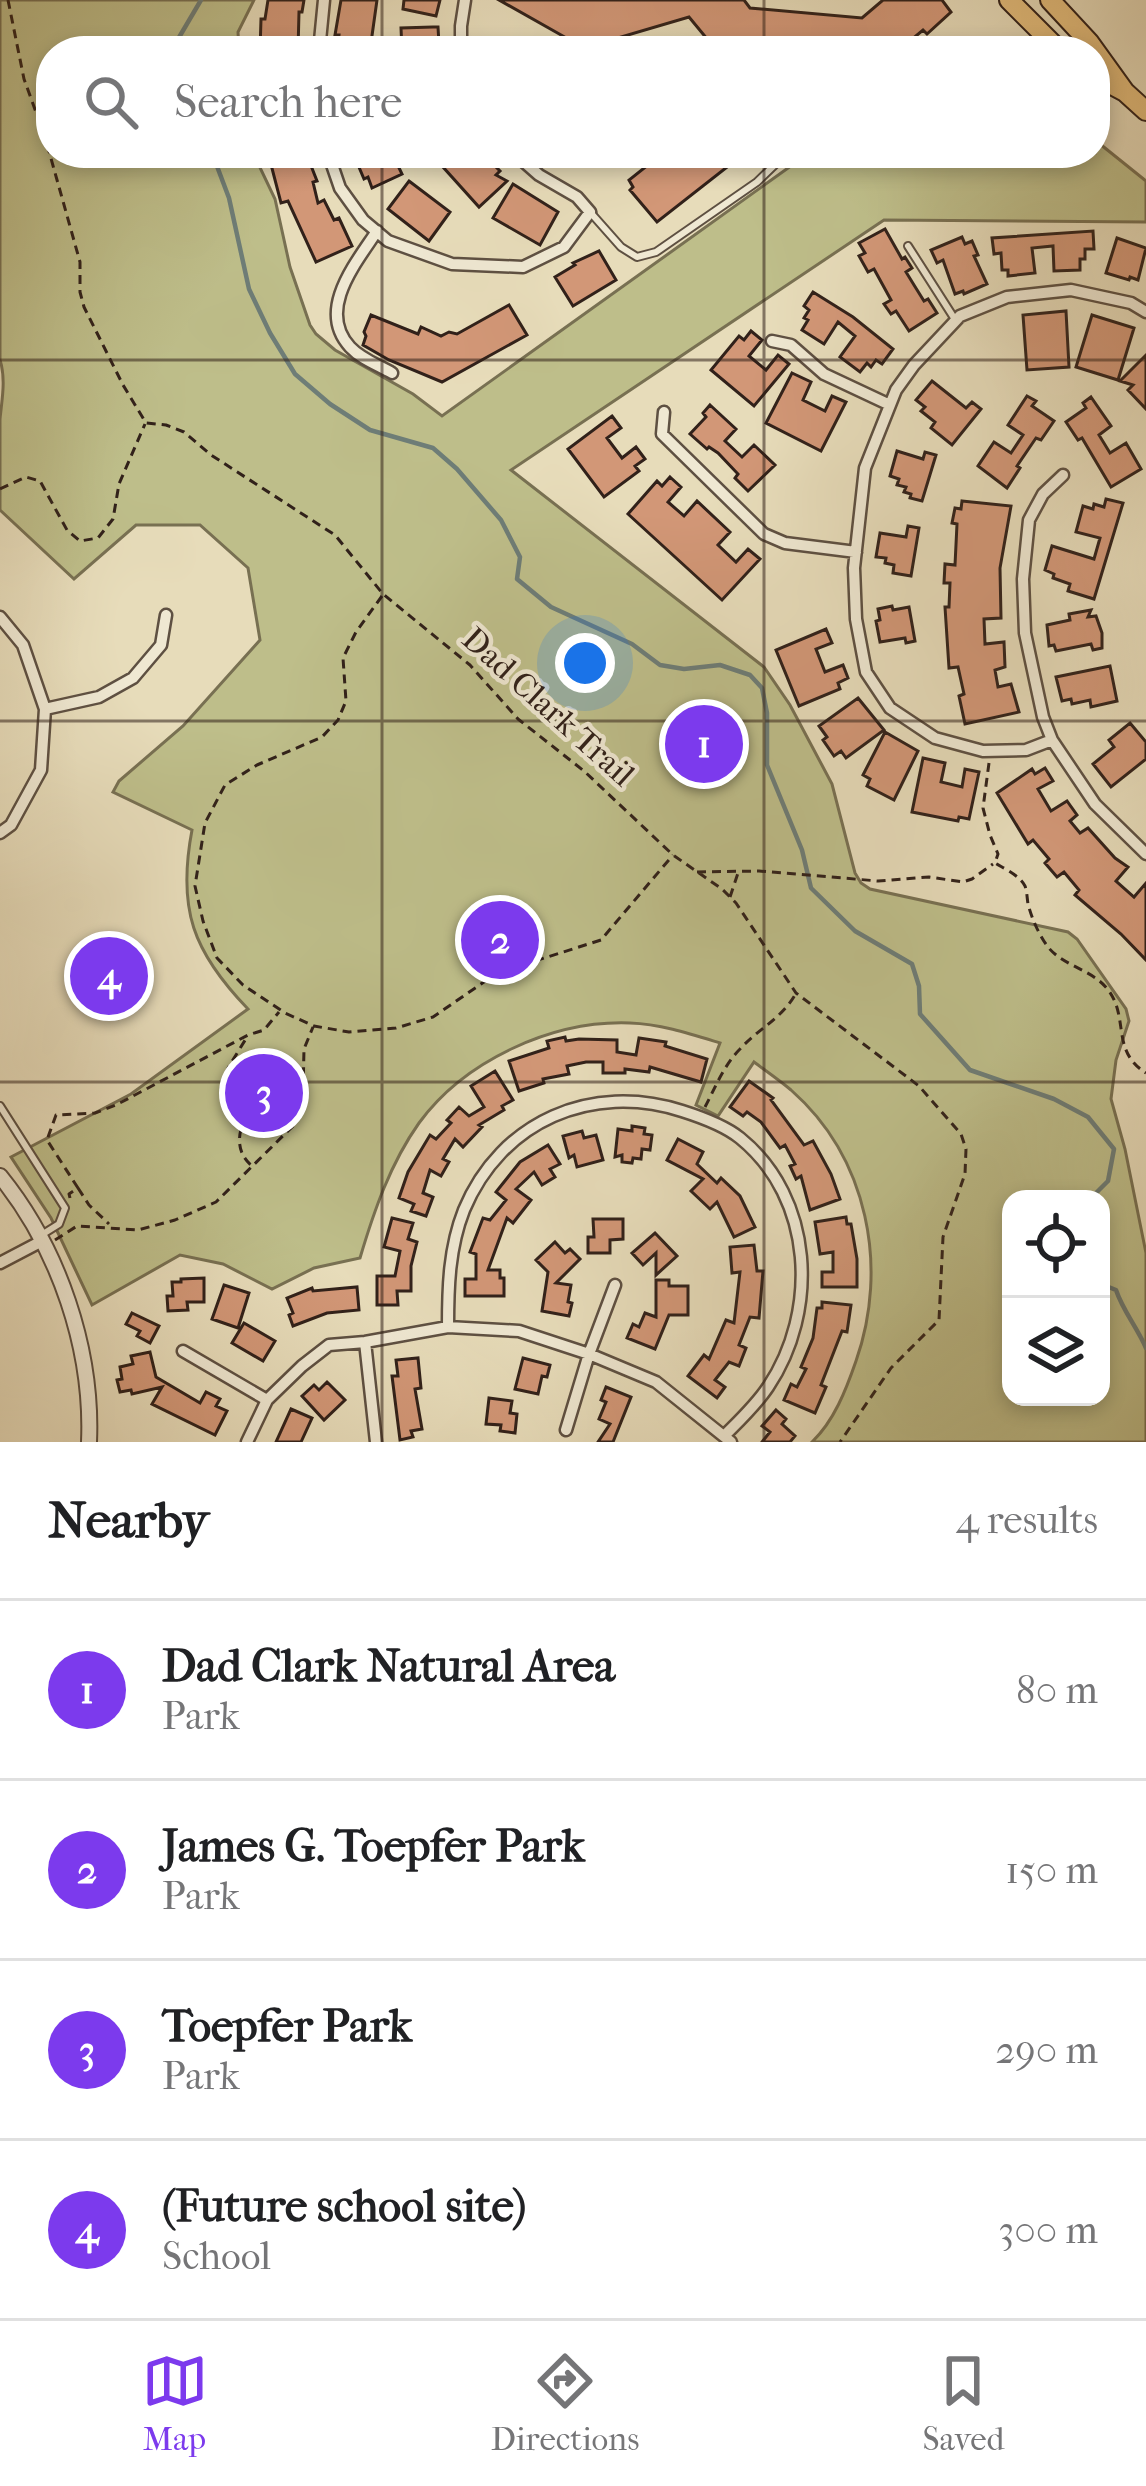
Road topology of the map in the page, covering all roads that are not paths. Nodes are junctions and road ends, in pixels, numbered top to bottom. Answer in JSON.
{"nodes":[{"id":1,"x":324,"y":0,"type":"edge"},
{"id":2,"x":465,"y":0,"type":"edge"},
{"id":3,"x":1009,"y":0,"type":"edge"},
{"id":4,"x":1038,"y":0,"type":"edge"},
{"id":5,"x":1056,"y":7,"type":"edge"},
{"id":6,"x":320,"y":36,"type":"edge"},
{"id":7,"x":461,"y":36,"type":"edge"},
{"id":8,"x":1045,"y":36,"type":"edge"},
{"id":9,"x":1084,"y":36,"type":"edge"},
{"id":10,"x":1110,"y":71,"type":"edge"},
{"id":11,"x":1110,"y":84,"type":"edge"},
{"id":12,"x":1125,"y":92,"type":"junction"},
{"id":13,"x":1146,"y":111,"type":"edge"},
{"id":14,"x":333,"y":168,"type":"edge"},
{"id":15,"x":530,"y":168,"type":"edge"},
{"id":16,"x":772,"y":168,"type":"edge"},
{"id":17,"x":590,"y":212,"type":"junction"},
{"id":18,"x":377,"y":231,"type":"junction"},
{"id":19,"x":908,"y":246,"type":"dead end"},
{"id":20,"x":1146,"y":312,"type":"edge"},
{"id":21,"x":956,"y":321,"type":"junction"},
{"id":22,"x":772,"y":341,"type":"dead end"},
{"id":23,"x":392,"y":373,"type":"dead end"},
{"id":24,"x":890,"y":405,"type":"junction"},
{"id":25,"x":664,"y":412,"type":"dead end"},
{"id":26,"x":1064,"y":476,"type":"dead end"},
{"id":27,"x":856,"y":552,"type":"junction"},
{"id":28,"x":166,"y":615,"type":"dead end"},
{"id":29,"x":0,"y":617,"type":"edge"},
{"id":30,"x":45,"y":709,"type":"junction"},
{"id":31,"x":1052,"y":740,"type":"junction"},
{"id":32,"x":0,"y":833,"type":"edge"},
{"id":33,"x":1146,"y":854,"type":"edge"},
{"id":34,"x":0,"y":1106,"type":"edge"},
{"id":35,"x":0,"y":1176,"type":"edge"},
{"id":36,"x":42,"y":1242,"type":"junction"},
{"id":37,"x":0,"y":1263,"type":"edge"},
{"id":38,"x":615,"y":1285,"type":"dead end"},
{"id":39,"x":448,"y":1327,"type":"junction"},
{"id":40,"x":365,"y":1342,"type":"junction"},
{"id":41,"x":183,"y":1351,"type":"dead end"},
{"id":42,"x":590,"y":1354,"type":"junction"},
{"id":43,"x":266,"y":1400,"type":"junction"},
{"id":44,"x":566,"y":1430,"type":"dead end"},
{"id":45,"x":728,"y":1439,"type":"edge"},
{"id":46,"x":89,"y":1442,"type":"edge"},
{"id":47,"x":247,"y":1442,"type":"edge"},
{"id":48,"x":376,"y":1442,"type":"edge"}],
"edges":[{"from":1,"to":6,"type":"street"},
{"from":2,"to":7,"type":"street"},
{"from":3,"to":8,"type":"main road"},
{"from":4,"to":5,"type":"main road"},
{"from":5,"to":9,"type":"main road"},
{"from":10,"to":12,"type":"main road"},
{"from":11,"to":12,"type":"main road"},
{"from":12,"to":13,"type":"main road"},
{"from":14,"to":18,"type":"street"},
{"from":15,"to":17,"type":"street"},
{"from":16,"to":17,"type":"lane"},
{"from":17,"to":18,"type":"street"},
{"from":18,"to":23,"type":"street"},
{"from":19,"to":21,"type":"lane"},
{"from":20,"to":21,"type":"street"},
{"from":21,"to":24,"type":"street"},
{"from":22,"to":24,"type":"street"},
{"from":24,"to":27,"type":"street"},
{"from":25,"to":27,"type":"street"},
{"from":26,"to":31,"type":"street"},
{"from":27,"to":31,"type":"street"},
{"from":28,"to":30,"type":"street"},
{"from":29,"to":30,"type":"street"},
{"from":30,"to":32,"type":"street"},
{"from":31,"to":33,"type":"street"},
{"from":34,"to":36,"type":"lane"},
{"from":35,"to":36,"type":"street"},
{"from":36,"to":37,"type":"street"},
{"from":36,"to":46,"type":"street"},
{"from":38,"to":42,"type":"street"},
{"from":39,"to":40,"type":"street"},
{"from":39,"to":42,"type":"street"},
{"from":39,"to":45,"type":"street"},
{"from":40,"to":43,"type":"street"},
{"from":40,"to":48,"type":"street"},
{"from":41,"to":43,"type":"street"},
{"from":42,"to":44,"type":"street"},
{"from":42,"to":45,"type":"street"},
{"from":43,"to":47,"type":"street"}]}
